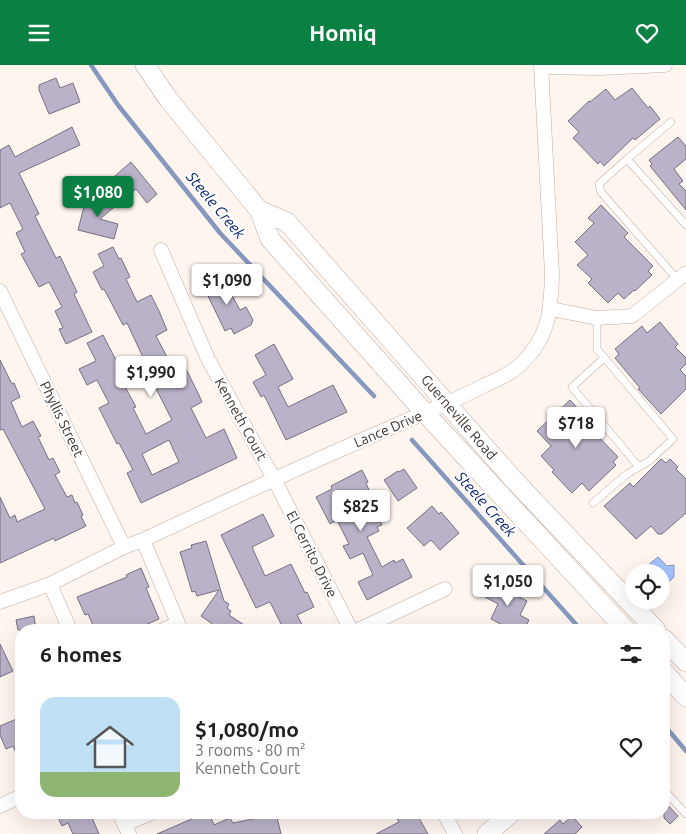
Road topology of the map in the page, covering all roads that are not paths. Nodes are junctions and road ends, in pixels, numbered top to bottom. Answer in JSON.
{"nodes":[{"id":1,"x":145,"y":65,"type":"edge"},
{"id":2,"x":665,"y":65,"type":"edge"},
{"id":3,"x":541,"y":66,"type":"edge"},
{"id":4,"x":618,"y":66,"type":"edge"},
{"id":5,"x":671,"y":122,"type":"dead end"},
{"id":6,"x":627,"y":159,"type":"junction"},
{"id":7,"x":259,"y":210,"type":"junction"},
{"id":8,"x":686,"y":225,"type":"edge"},
{"id":9,"x":161,"y":250,"type":"dead end"},
{"id":10,"x":682,"y":276,"type":"edge"},
{"id":11,"x":0,"y":291,"type":"edge"},
{"id":12,"x":551,"y":309,"type":"junction"},
{"id":13,"x":597,"y":319,"type":"junction"},
{"id":14,"x":604,"y":358,"type":"junction"},
{"id":15,"x":448,"y":404,"type":"junction"},
{"id":16,"x":425,"y":413,"type":"junction"},
{"id":17,"x":639,"y":467,"type":"junction"},
{"id":18,"x":274,"y":479,"type":"junction"},
{"id":19,"x":593,"y":503,"type":"dead end"},
{"id":20,"x":144,"y":540,"type":"junction"},
{"id":21,"x":124,"y":547,"type":"junction"},
{"id":22,"x":50,"y":583,"type":"junction"},
{"id":23,"x":445,"y":589,"type":"dead end"},
{"id":24,"x":0,"y":602,"type":"edge"},
{"id":25,"x":67,"y":624,"type":"edge"},
{"id":26,"x":176,"y":624,"type":"edge"},
{"id":27,"x":348,"y":624,"type":"edge"},
{"id":28,"x":371,"y":624,"type":"edge"},
{"id":29,"x":620,"y":624,"type":"edge"},
{"id":30,"x":650,"y":624,"type":"edge"},
{"id":31,"x":670,"y":645,"type":"edge"},
{"id":32,"x":685,"y":659,"type":"edge"},
{"id":33,"x":670,"y":670,"type":"edge"},
{"id":34,"x":670,"y":680,"type":"edge"},
{"id":35,"x":686,"y":697,"type":"edge"},
{"id":36,"x":670,"y":797,"type":"edge"},
{"id":37,"x":15,"y":799,"type":"edge"},
{"id":38,"x":0,"y":806,"type":"edge"},
{"id":39,"x":686,"y":814,"type":"edge"},
{"id":40,"x":137,"y":819,"type":"edge"},
{"id":41,"x":447,"y":819,"type":"edge"},
{"id":42,"x":504,"y":819,"type":"edge"},
{"id":43,"x":125,"y":824,"type":"edge"},
{"id":44,"x":455,"y":834,"type":"edge"},
{"id":45,"x":486,"y":834,"type":"edge"}],
"edges":[{"from":1,"to":7,"type":"main road","name":"Guerneville Road"},
{"from":2,"to":4,"type":"street"},
{"from":3,"to":4,"type":"street"},
{"from":3,"to":12,"type":"street","name":"Lance Drive"},
{"from":5,"to":6,"type":"lane"},
{"from":6,"to":8,"type":"lane"},
{"from":6,"to":10,"type":"lane"},
{"from":7,"to":15,"type":"main road","name":"Guerneville Road"},
{"from":7,"to":16,"type":"main road","name":"Guerneville Road"},
{"from":9,"to":18,"type":"street","name":"Kenneth Court"},
{"from":10,"to":13,"type":"street"},
{"from":11,"to":21,"type":"street","name":"Phyllis Street"},
{"from":12,"to":13,"type":"street"},
{"from":12,"to":15,"type":"street","name":"Lance Drive"},
{"from":13,"to":14,"type":"lane"},
{"from":14,"to":17,"type":"lane"},
{"from":14,"to":17,"type":"lane"},
{"from":15,"to":16,"type":"street","name":"Lance Drive"},
{"from":15,"to":30,"type":"main road","name":"Guerneville Road"},
{"from":16,"to":18,"type":"street","name":"Lance Drive"},
{"from":16,"to":29,"type":"main road","name":"Guerneville Road"},
{"from":17,"to":19,"type":"lane"},
{"from":18,"to":20,"type":"street","name":"Lance Drive"},
{"from":18,"to":27,"type":"street","name":"El Cerrito Drive"},
{"from":20,"to":21,"type":"street","name":"Lance Drive"},
{"from":20,"to":26,"type":"street"},
{"from":21,"to":22,"type":"street","name":"Lance Drive"},
{"from":22,"to":24,"type":"street","name":"Lance Drive"},
{"from":22,"to":25,"type":"street"},
{"from":23,"to":28,"type":"street"},
{"from":31,"to":32,"type":"main road"},
{"from":32,"to":33,"type":"street"},
{"from":34,"to":35,"type":"main road"},
{"from":36,"to":39,"type":"lane"},
{"from":37,"to":38,"type":"street"},
{"from":40,"to":43,"type":"street"},
{"from":41,"to":44,"type":"street"},
{"from":42,"to":45,"type":"main road"}]}
